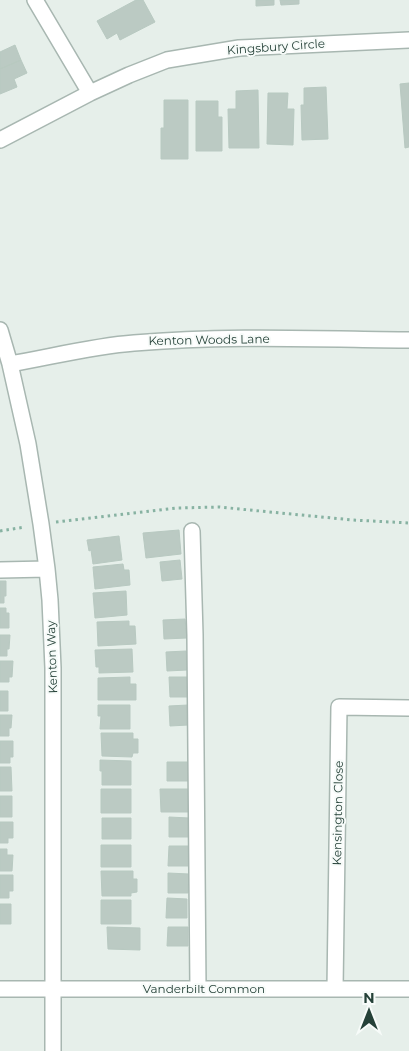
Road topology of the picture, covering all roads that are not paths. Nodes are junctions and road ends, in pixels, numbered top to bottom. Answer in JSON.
{"nodes":[{"id":1,"x":35,"y":0,"type":"edge"},
{"id":2,"x":409,"y":40,"type":"edge"},
{"id":3,"x":90,"y":93,"type":"junction"},
{"id":4,"x":0,"y":140,"type":"edge"},
{"id":5,"x":0,"y":330,"type":"edge"},
{"id":6,"x":409,"y":340,"type":"edge"},
{"id":7,"x":10,"y":364,"type":"junction"},
{"id":8,"x":192,"y":531,"type":"dead end"},
{"id":9,"x":47,"y":569,"type":"junction"},
{"id":10,"x":0,"y":570,"type":"edge"},
{"id":11,"x":409,"y":708,"type":"edge"},
{"id":12,"x":0,"y":989,"type":"edge"},
{"id":13,"x":53,"y":989,"type":"junction"},
{"id":14,"x":198,"y":989,"type":"junction"},
{"id":15,"x":335,"y":989,"type":"junction"},
{"id":16,"x":409,"y":989,"type":"edge"},
{"id":17,"x":53,"y":1051,"type":"edge"}],
"edges":[{"from":1,"to":3,"type":"street"},
{"from":2,"to":3,"type":"street","name":"Kingsbury Circle"},
{"from":3,"to":4,"type":"street","name":"Kingsbury Circle"},
{"from":5,"to":7,"type":"street","name":"Kenton Way"},
{"from":6,"to":7,"type":"street","name":"Kenton Woods Lane"},
{"from":7,"to":9,"type":"street","name":"Kenton Way"},
{"from":8,"to":14,"type":"street"},
{"from":9,"to":10,"type":"street"},
{"from":9,"to":13,"type":"street","name":"Kenton Way"},
{"from":11,"to":15,"type":"street","name":"Kensington Close"},
{"from":12,"to":13,"type":"street","name":"Vanderbilt Common"},
{"from":13,"to":14,"type":"street","name":"Vanderbilt Common"},
{"from":13,"to":17,"type":"street","name":"Kenton Way"},
{"from":14,"to":15,"type":"street","name":"Vanderbilt Common"},
{"from":15,"to":16,"type":"street","name":"Vanderbilt Common"}]}
